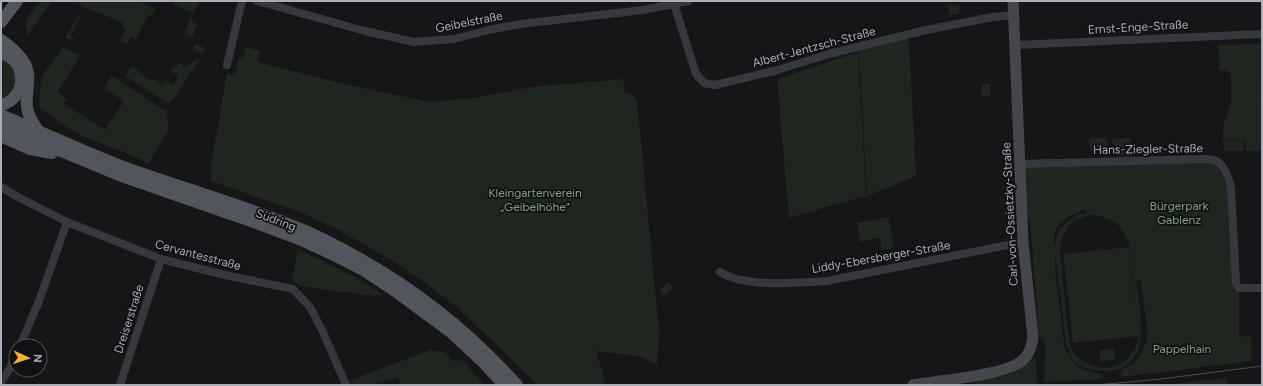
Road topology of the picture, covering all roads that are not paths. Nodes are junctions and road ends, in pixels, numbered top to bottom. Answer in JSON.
{"nodes":[{"id":1,"x":9,"y":1,"type":"edge"},
{"id":2,"x":17,"y":1,"type":"edge"},
{"id":3,"x":242,"y":1,"type":"edge"},
{"id":4,"x":257,"y":1,"type":"edge"},
{"id":5,"x":688,"y":1,"type":"edge"},
{"id":6,"x":1013,"y":1,"type":"edge"},
{"id":7,"x":674,"y":4,"type":"junction"},
{"id":8,"x":1,"y":12,"type":"edge"},
{"id":9,"x":1013,"y":15,"type":"junction"},
{"id":10,"x":1,"y":22,"type":"edge"},
{"id":11,"x":1262,"y":34,"type":"edge"},
{"id":12,"x":1,"y":40,"type":"edge"},
{"id":13,"x":1014,"y":45,"type":"junction"},
{"id":14,"x":1,"y":53,"type":"edge"},
{"id":15,"x":227,"y":65,"type":"dead end"},
{"id":16,"x":1,"y":105,"type":"edge"},
{"id":17,"x":1,"y":115,"type":"edge"},
{"id":18,"x":1,"y":126,"type":"edge"},
{"id":19,"x":39,"y":132,"type":"junction"},
{"id":20,"x":1,"y":136,"type":"edge"},
{"id":21,"x":73,"y":156,"type":"junction"},
{"id":22,"x":1020,"y":164,"type":"junction"},
{"id":23,"x":1,"y":187,"type":"edge"},
{"id":24,"x":67,"y":222,"type":"junction"},
{"id":25,"x":1023,"y":242,"type":"junction"},
{"id":26,"x":162,"y":259,"type":"junction"},
{"id":27,"x":720,"y":272,"type":"dead end"},
{"id":28,"x":1262,"y":288,"type":"edge"},
{"id":29,"x":23,"y":338,"type":"edge"},
{"id":30,"x":8,"y":373,"type":"edge"},
{"id":31,"x":964,"y":381,"type":"edge"},
{"id":32,"x":1,"y":382,"type":"edge"},
{"id":33,"x":120,"y":385,"type":"edge"},
{"id":34,"x":346,"y":385,"type":"edge"},
{"id":35,"x":504,"y":385,"type":"edge"},
{"id":36,"x":517,"y":385,"type":"edge"},
{"id":37,"x":913,"y":385,"type":"edge"}],
"edges":[{"from":1,"to":8,"type":"main road"},
{"from":2,"to":10,"type":"main road"},
{"from":3,"to":15,"type":"street"},
{"from":4,"to":7,"type":"street","name":"Geibelstraße"},
{"from":5,"to":7,"type":"street","name":"Geibelstraße"},
{"from":6,"to":9,"type":"street","name":"Carl-von-Ossietzky-Straße"},
{"from":7,"to":9,"type":"street","name":"Albert-Jentzsch-Straße"},
{"from":9,"to":13,"type":"street","name":"Carl-von-Ossietzky-Straße"},
{"from":11,"to":13,"type":"street","name":"Ernst-Enge-Straße"},
{"from":12,"to":19,"type":"main road"},
{"from":13,"to":22,"type":"street","name":"Carl-von-Ossietzky-Straße"},
{"from":14,"to":16,"type":"main road"},
{"from":17,"to":19,"type":"main road","name":"Südring"},
{"from":18,"to":21,"type":"main road","name":"Südring"},
{"from":19,"to":36,"type":"main road","name":"Südring"},
{"from":20,"to":21,"type":"main road"},
{"from":21,"to":35,"type":"main road","name":"Südring"},
{"from":22,"to":25,"type":"street","name":"Carl-von-Ossietzky-Straße"},
{"from":22,"to":28,"type":"street","name":"Hans-Ziegler-Straße"},
{"from":23,"to":24,"type":"street","name":"Cervantesstraße"},
{"from":24,"to":26,"type":"street","name":"Cervantesstraße"},
{"from":24,"to":29,"type":"street"},
{"from":25,"to":27,"type":"street","name":"Liddy-Ebersberger-Straße"},
{"from":25,"to":31,"type":"street","name":"Carl-von-Ossietzky-Straße"},
{"from":26,"to":33,"type":"street","name":"Dreiserstraße"},
{"from":26,"to":34,"type":"street","name":"Cervantesstraße"},
{"from":30,"to":32,"type":"street"},
{"from":31,"to":37,"type":"street","name":"Carl-von-Ossietzky-Straße"}]}
